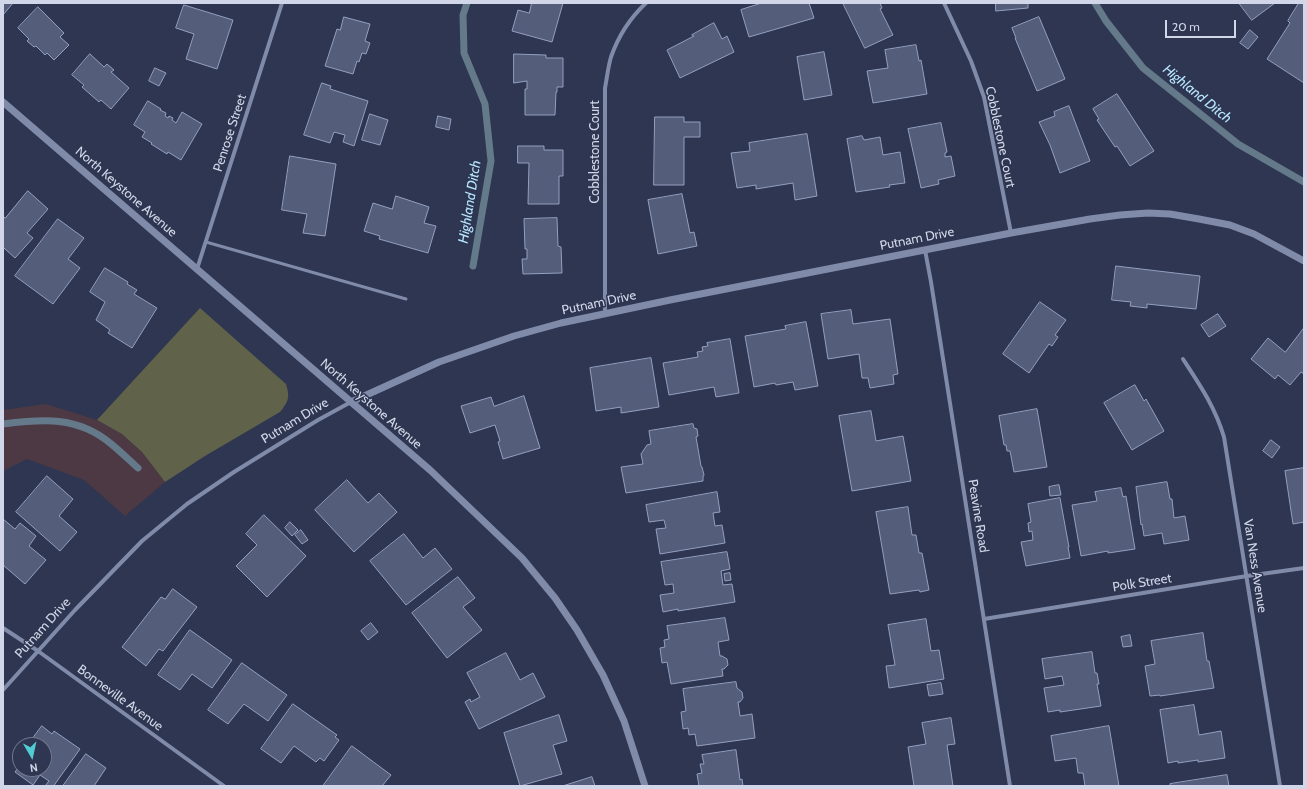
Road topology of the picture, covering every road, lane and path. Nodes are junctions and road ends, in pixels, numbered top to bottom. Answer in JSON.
{"nodes":[{"id":1,"x":282,"y":3,"type":"edge"},
{"id":2,"x":646,"y":3,"type":"edge"},
{"id":3,"x":944,"y":3,"type":"edge"},
{"id":4,"x":3,"y":102,"type":"edge"},
{"id":5,"x":1011,"y":233,"type":"junction"},
{"id":6,"x":206,"y":242,"type":"junction"},
{"id":7,"x":925,"y":250,"type":"junction"},
{"id":8,"x":1304,"y":261,"type":"edge"},
{"id":9,"x":197,"y":269,"type":"junction"},
{"id":10,"x":406,"y":298,"type":"dead end"},
{"id":11,"x":605,"y":313,"type":"junction"},
{"id":12,"x":1184,"y":359,"type":"dead end"},
{"id":13,"x":351,"y":402,"type":"junction"},
{"id":14,"x":1304,"y":568,"type":"edge"},
{"id":15,"x":1247,"y":576,"type":"junction"},
{"id":16,"x":984,"y":619,"type":"junction"},
{"id":17,"x":3,"y":628,"type":"edge"},
{"id":18,"x":38,"y":652,"type":"junction"},
{"id":19,"x":3,"y":690,"type":"edge"},
{"id":20,"x":224,"y":786,"type":"edge"},
{"id":21,"x":645,"y":786,"type":"edge"},
{"id":22,"x":1010,"y":786,"type":"edge"},
{"id":23,"x":1280,"y":786,"type":"edge"}],
"edges":[{"from":1,"to":6,"type":"street","name":"Penrose Street"},
{"from":2,"to":11,"type":"street","name":"Cobblestone Court"},
{"from":3,"to":5,"type":"street","name":"Cobblestone Court"},
{"from":4,"to":9,"type":"street","name":"North Keystone Avenue"},
{"from":5,"to":7,"type":"street","name":"Putnam Drive"},
{"from":5,"to":8,"type":"street","name":"Putnam Drive"},
{"from":6,"to":9,"type":"street","name":"Penrose Street"},
{"from":6,"to":10,"type":"lane"},
{"from":7,"to":11,"type":"street","name":"Putnam Drive"},
{"from":7,"to":16,"type":"street","name":"Peavine Road"},
{"from":9,"to":13,"type":"street","name":"North Keystone Avenue"},
{"from":11,"to":13,"type":"street","name":"Putnam Drive"},
{"from":12,"to":15,"type":"street","name":"Van Ness Avenue"},
{"from":13,"to":18,"type":"street","name":"Putnam Drive"},
{"from":13,"to":21,"type":"street","name":"North Keystone Avenue"},
{"from":14,"to":15,"type":"street","name":"Polk Street"},
{"from":15,"to":16,"type":"street","name":"Polk Street"},
{"from":15,"to":23,"type":"street","name":"Van Ness Avenue"},
{"from":16,"to":22,"type":"street","name":"Peavine Road"},
{"from":17,"to":18,"type":"street","name":"Bonneville Avenue"},
{"from":18,"to":19,"type":"street","name":"Putnam Drive"},
{"from":18,"to":20,"type":"street","name":"Bonneville Avenue"}]}
